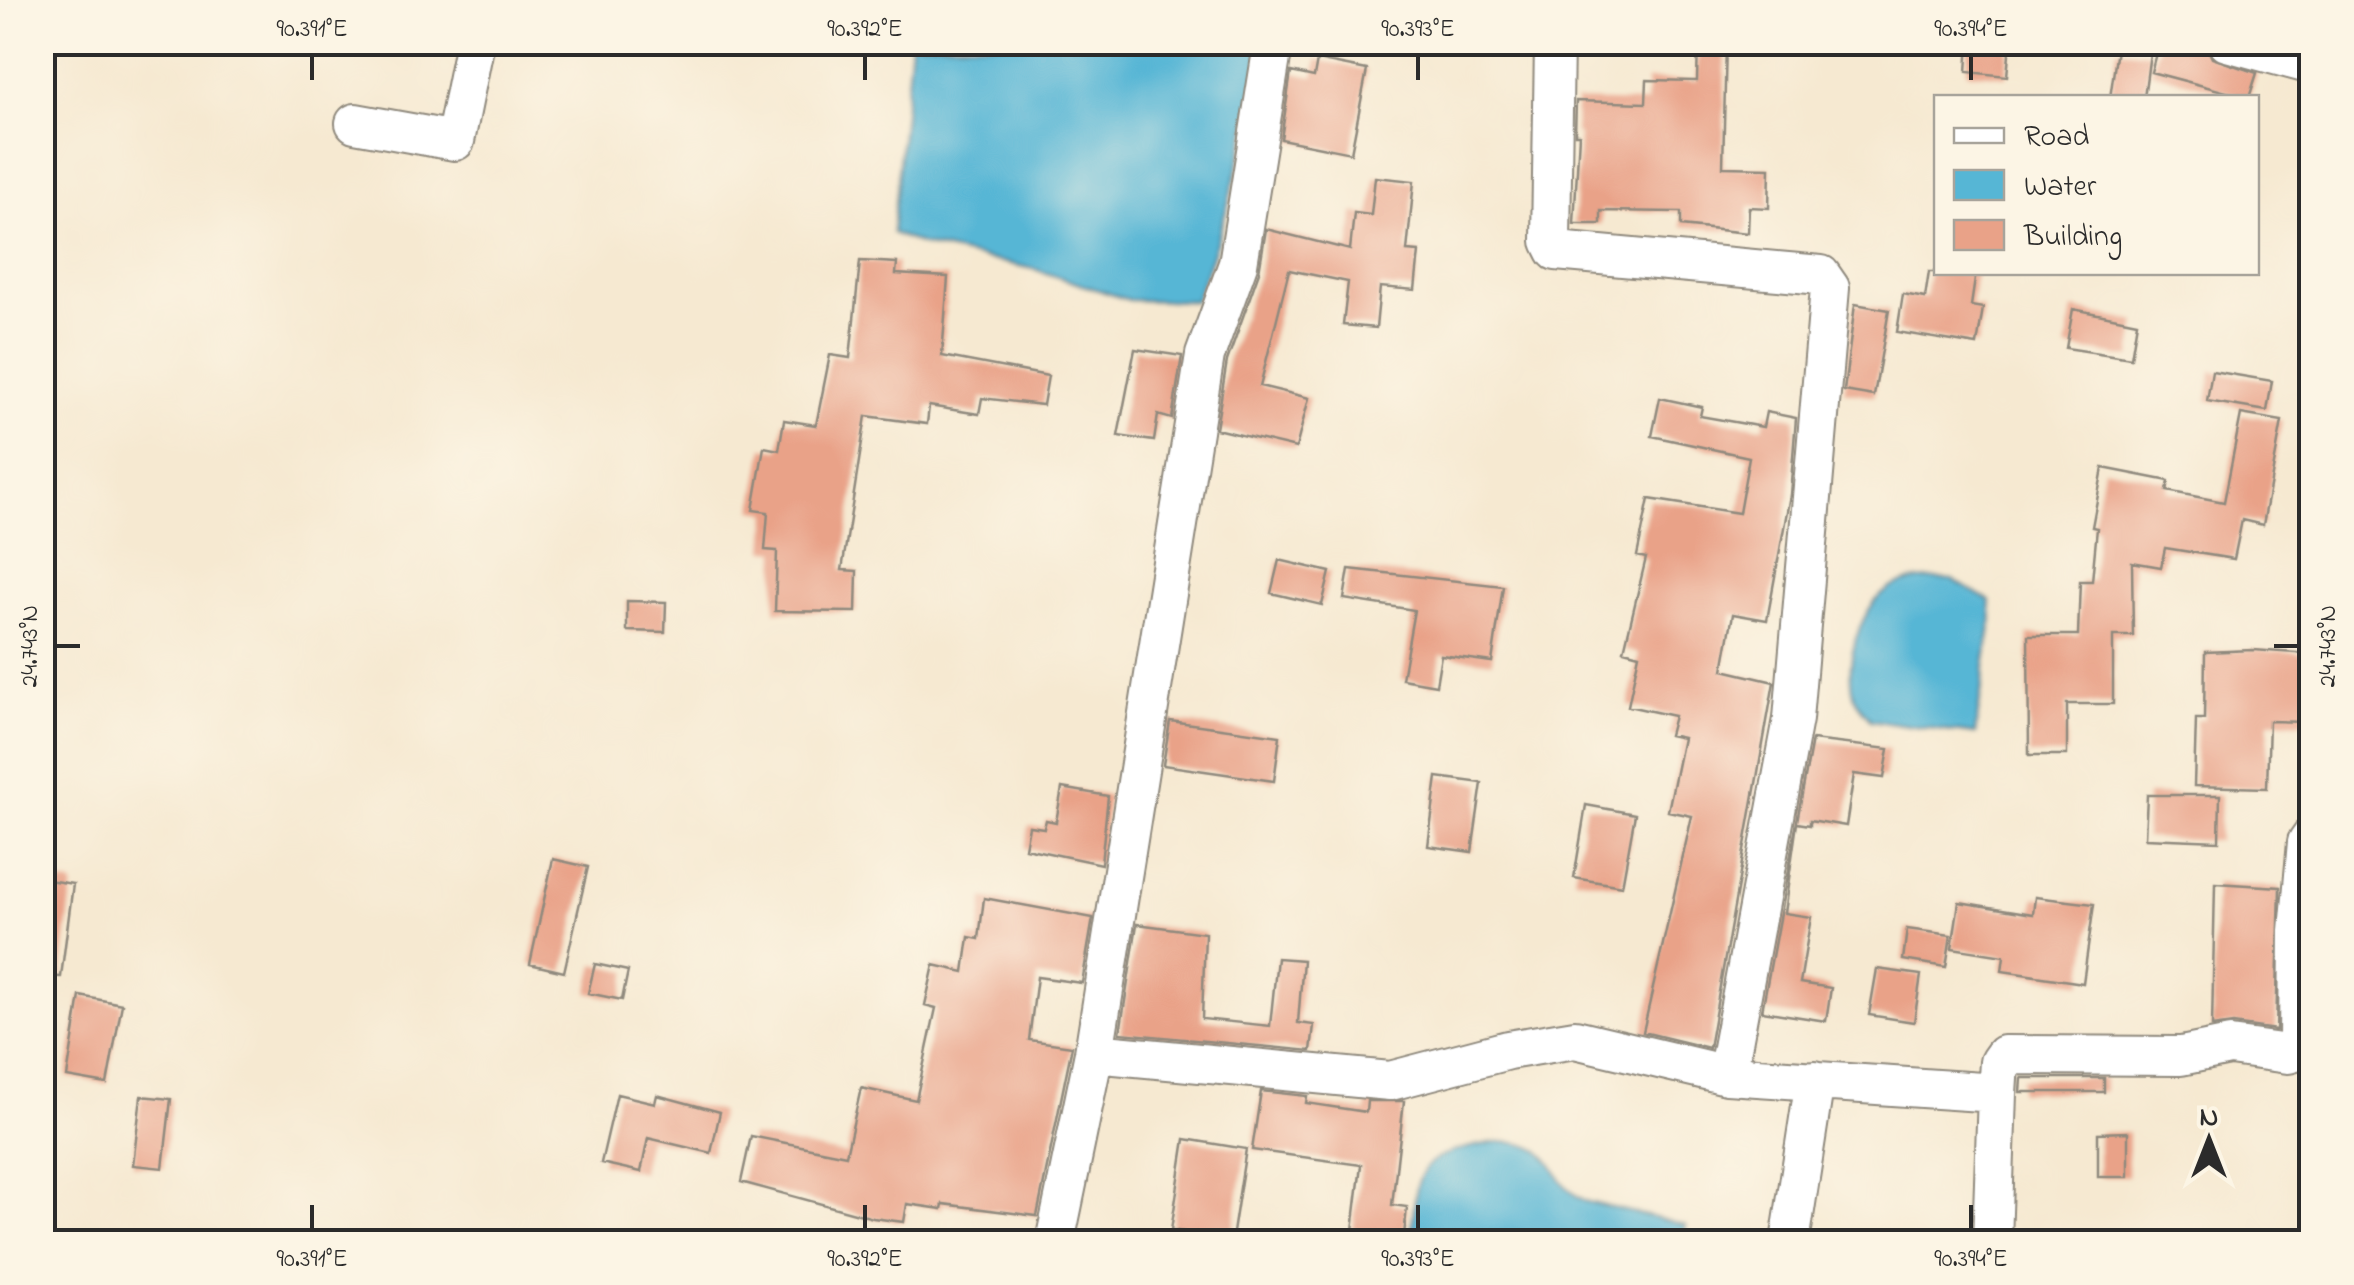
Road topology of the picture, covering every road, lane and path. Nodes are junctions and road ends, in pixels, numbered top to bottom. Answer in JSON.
{"nodes":[{"id":1,"x":475,"y":42,"type":"edge"},
{"id":2,"x":1278,"y":42,"type":"edge"},
{"id":3,"x":1554,"y":42,"type":"edge"},
{"id":4,"x":2227,"y":42,"type":"edge"},
{"id":5,"x":2312,"y":65,"type":"edge"},
{"id":6,"x":354,"y":123,"type":"dead end"},
{"id":7,"x":2312,"y":835,"type":"edge"},
{"id":8,"x":1094,"y":1054,"type":"junction"},
{"id":9,"x":1727,"y":1074,"type":"junction"},
{"id":10,"x":1815,"y":1080,"type":"junction"},
{"id":11,"x":1997,"y":1094,"type":"junction"},
{"id":12,"x":1054,"y":1242,"type":"edge"},
{"id":13,"x":1790,"y":1242,"type":"edge"},
{"id":14,"x":1992,"y":1242,"type":"edge"}],
"edges":[{"from":1,"to":6,"type":"street"},
{"from":2,"to":8,"type":"street"},
{"from":3,"to":9,"type":"street"},
{"from":4,"to":5,"type":"street"},
{"from":7,"to":11,"type":"street"},
{"from":8,"to":9,"type":"street"},
{"from":8,"to":12,"type":"street"},
{"from":9,"to":10,"type":"street"},
{"from":10,"to":11,"type":"street"},
{"from":10,"to":13,"type":"street"},
{"from":11,"to":14,"type":"street"}]}
